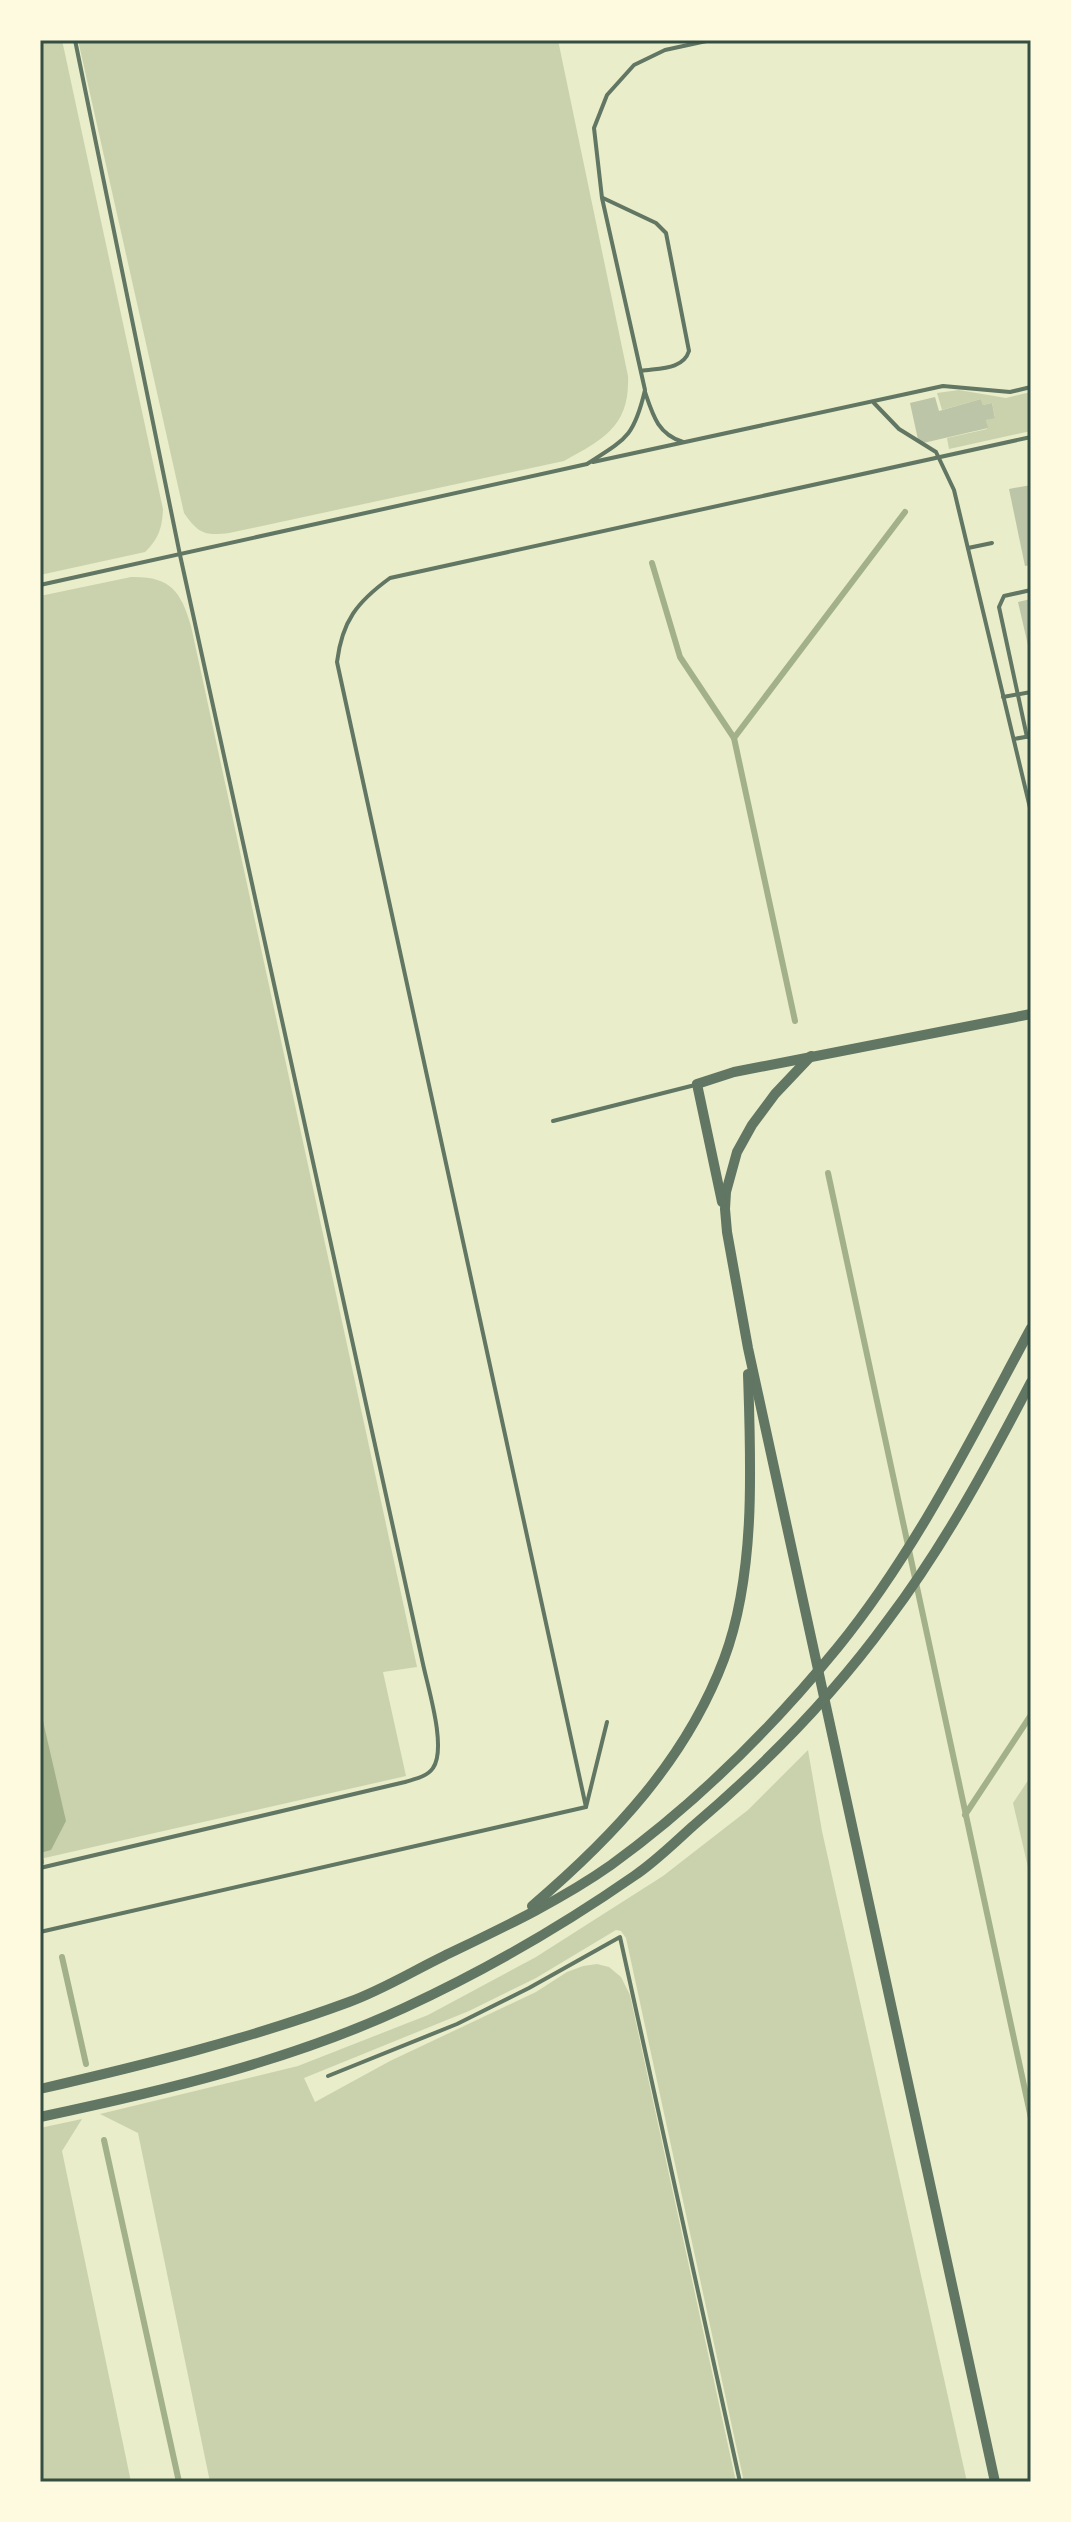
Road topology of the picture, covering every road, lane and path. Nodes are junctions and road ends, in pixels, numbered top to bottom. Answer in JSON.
{"nodes":[{"id":1,"x":75,"y":40,"type":"edge"},
{"id":2,"x":711,"y":40,"type":"edge"},
{"id":3,"x":602,"y":198,"type":"junction"},
{"id":4,"x":641,"y":371,"type":"junction"},
{"id":5,"x":1031,"y":387,"type":"edge"},
{"id":6,"x":645,"y":390,"type":"junction"},
{"id":7,"x":874,"y":403,"type":"junction"},
{"id":8,"x":1031,"y":437,"type":"edge"},
{"id":9,"x":685,"y":443,"type":"junction"},
{"id":10,"x":939,"y":457,"type":"junction"},
{"id":11,"x":587,"y":464,"type":"junction"},
{"id":12,"x":992,"y":543,"type":"dead end"},
{"id":13,"x":968,"y":548,"type":"junction"},
{"id":14,"x":180,"y":555,"type":"junction"},
{"id":15,"x":40,"y":585,"type":"edge"},
{"id":16,"x":1031,"y":590,"type":"edge"},
{"id":17,"x":1031,"y":692,"type":"edge"},
{"id":18,"x":1018,"y":694,"type":"junction"},
{"id":19,"x":1003,"y":697,"type":"junction"},
{"id":20,"x":1029,"y":736,"type":"edge"},
{"id":21,"x":1013,"y":739,"type":"junction"},
{"id":22,"x":1031,"y":812,"type":"edge"},
{"id":23,"x":1031,"y":1014,"type":"edge"},
{"id":24,"x":811,"y":1056,"type":"junction"},
{"id":25,"x":697,"y":1084,"type":"junction"},
{"id":26,"x":553,"y":1121,"type":"dead end"},
{"id":27,"x":727,"y":1232,"type":"junction"},
{"id":28,"x":1031,"y":1328,"type":"edge"},
{"id":29,"x":748,"y":1348,"type":"junction"},
{"id":30,"x":1031,"y":1382,"type":"edge"},
{"id":31,"x":607,"y":1722,"type":"dead end"},
{"id":32,"x":586,"y":1807,"type":"junction"},
{"id":33,"x":40,"y":1868,"type":"edge"},
{"id":34,"x":509,"y":1925,"type":"junction"},
{"id":35,"x":40,"y":1932,"type":"edge"},
{"id":36,"x":328,"y":2076,"type":"dead end"},
{"id":37,"x":40,"y":2089,"type":"edge"},
{"id":38,"x":40,"y":2117,"type":"edge"},
{"id":39,"x":740,"y":2482,"type":"edge"},
{"id":40,"x":995,"y":2482,"type":"edge"}],
"edges":[{"from":1,"to":14,"type":"lane"},
{"from":2,"to":3,"type":"lane"},
{"from":3,"to":4,"type":"lane"},
{"from":3,"to":4,"type":"lane"},
{"from":4,"to":6,"type":"lane"},
{"from":5,"to":7,"type":"lane"},
{"from":6,"to":9,"type":"lane"},
{"from":6,"to":11,"type":"lane"},
{"from":7,"to":9,"type":"lane"},
{"from":7,"to":10,"type":"lane"},
{"from":8,"to":10,"type":"lane"},
{"from":9,"to":11,"type":"lane"},
{"from":10,"to":13,"type":"lane"},
{"from":10,"to":32,"type":"lane"},
{"from":11,"to":14,"type":"lane"},
{"from":12,"to":13,"type":"lane"},
{"from":13,"to":19,"type":"lane"},
{"from":14,"to":15,"type":"lane"},
{"from":14,"to":33,"type":"lane"},
{"from":16,"to":18,"type":"lane"},
{"from":17,"to":18,"type":"lane"},
{"from":18,"to":19,"type":"lane"},
{"from":18,"to":20,"type":"lane"},
{"from":19,"to":21,"type":"lane"},
{"from":20,"to":21,"type":"lane"},
{"from":21,"to":22,"type":"lane"},
{"from":23,"to":24,"type":"street"},
{"from":24,"to":25,"type":"street"},
{"from":24,"to":27,"type":"street"},
{"from":25,"to":26,"type":"lane"},
{"from":25,"to":27,"type":"street"},
{"from":27,"to":29,"type":"street"},
{"from":28,"to":34,"type":"street"},
{"from":29,"to":34,"type":"street"},
{"from":29,"to":40,"type":"street"},
{"from":30,"to":38,"type":"street"},
{"from":31,"to":32,"type":"lane"},
{"from":32,"to":35,"type":"lane"},
{"from":34,"to":37,"type":"street"},
{"from":36,"to":39,"type":"lane"}]}
